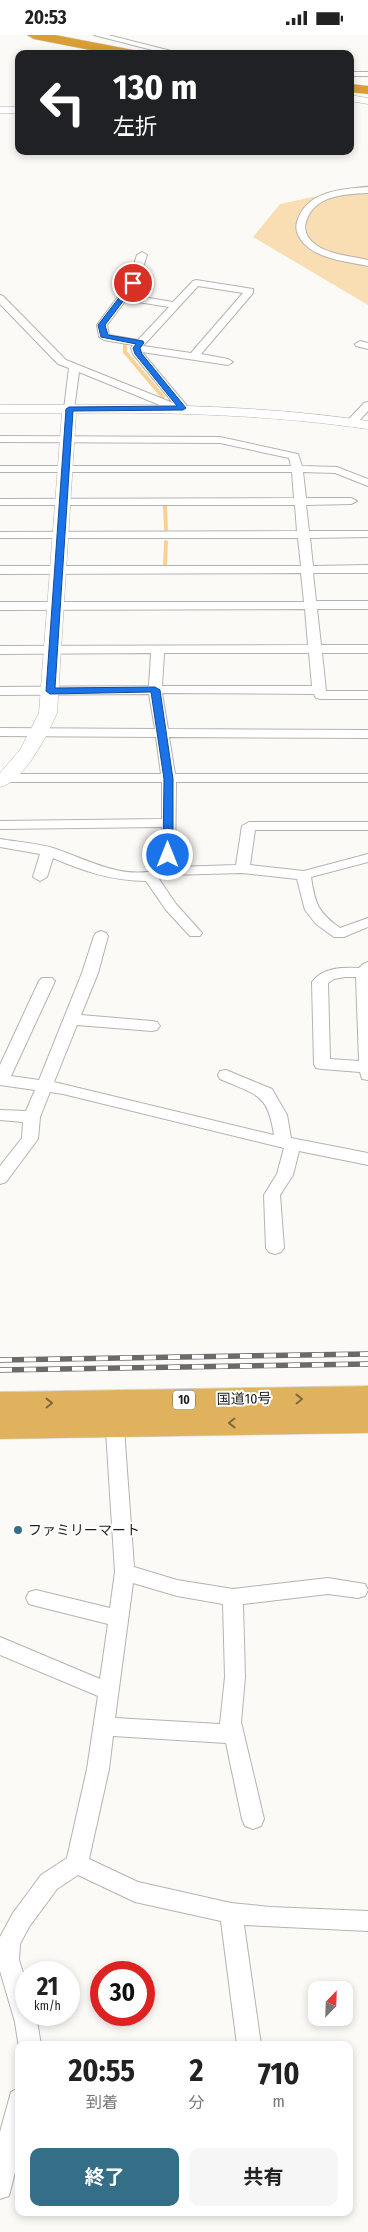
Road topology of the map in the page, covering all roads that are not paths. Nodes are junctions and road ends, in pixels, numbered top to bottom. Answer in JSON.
{"nodes":[{"id":1,"x":34,"y":35,"type":"edge"},
{"id":2,"x":98,"y":35,"type":"edge"},
{"id":3,"x":112,"y":50,"type":"edge"},
{"id":4,"x":162,"y":50,"type":"edge"},
{"id":5,"x":354,"y":74,"type":"edge"},
{"id":6,"x":368,"y":74,"type":"edge"},
{"id":7,"x":354,"y":88,"type":"edge"},
{"id":8,"x":368,"y":90,"type":"edge"},
{"id":9,"x":354,"y":99,"type":"edge"},
{"id":10,"x":368,"y":101,"type":"edge"},
{"id":11,"x":0,"y":109,"type":"edge"},
{"id":12,"x":15,"y":111,"type":"edge"},
{"id":13,"x":368,"y":190,"type":"edge"},
{"id":14,"x":142,"y":255,"type":"dead end"},
{"id":15,"x":368,"y":263,"type":"edge"},
{"id":16,"x":124,"y":297,"type":"junction"},
{"id":17,"x":0,"y":298,"type":"edge"},
{"id":18,"x":176,"y":305,"type":"junction"},
{"id":19,"x":139,"y":345,"type":"junction"},
{"id":20,"x":194,"y":356,"type":"junction"},
{"id":21,"x":228,"y":362,"type":"dead end"},
{"id":22,"x":74,"y":367,"type":"junction"},
{"id":23,"x":368,"y":405,"type":"edge"},
{"id":24,"x":179,"y":408,"type":"junction"},
{"id":25,"x":0,"y":409,"type":"edge"},
{"id":26,"x":69,"y":409,"type":"junction"},
{"id":27,"x":352,"y":422,"type":"junction"},
{"id":28,"x":368,"y":425,"type":"edge"},
{"id":29,"x":0,"y":439,"type":"edge"},
{"id":30,"x":66,"y":439,"type":"junction"},
{"id":31,"x":64,"y":468,"type":"junction"},
{"id":32,"x":0,"y":469,"type":"edge"},
{"id":33,"x":297,"y":469,"type":"junction"},
{"id":34,"x":368,"y":483,"type":"edge"},
{"id":35,"x":300,"y":501,"type":"junction"},
{"id":36,"x":351,"y":501,"type":"dead end"},
{"id":37,"x":0,"y":502,"type":"edge"},
{"id":38,"x":62,"y":502,"type":"junction"},
{"id":39,"x":368,"y":534,"type":"edge"},
{"id":40,"x":0,"y":535,"type":"edge"},
{"id":41,"x":60,"y":535,"type":"junction"},
{"id":42,"x":303,"y":535,"type":"junction"},
{"id":43,"x":58,"y":569,"type":"junction"},
{"id":44,"x":307,"y":569,"type":"junction"},
{"id":45,"x":368,"y":569,"type":"edge"},
{"id":46,"x":0,"y":570,"type":"edge"},
{"id":47,"x":56,"y":605,"type":"junction"},
{"id":48,"x":311,"y":605,"type":"junction"},
{"id":49,"x":368,"y":605,"type":"edge"},
{"id":50,"x":0,"y":606,"type":"edge"},
{"id":51,"x":52,"y":649,"type":"junction"},
{"id":52,"x":158,"y":649,"type":"junction"},
{"id":53,"x":314,"y":649,"type":"junction"},
{"id":54,"x":368,"y":649,"type":"edge"},
{"id":55,"x":0,"y":650,"type":"edge"},
{"id":56,"x":155,"y":690,"type":"junction"},
{"id":57,"x":0,"y":691,"type":"edge"},
{"id":58,"x":50,"y":691,"type":"junction"},
{"id":59,"x":319,"y":691,"type":"junction"},
{"id":60,"x":368,"y":695,"type":"edge"},
{"id":61,"x":40,"y":732,"type":"junction"},
{"id":62,"x":163,"y":732,"type":"junction"},
{"id":63,"x":0,"y":733,"type":"edge"},
{"id":64,"x":368,"y":733,"type":"edge"},
{"id":65,"x":368,"y":778,"type":"edge"},
{"id":66,"x":2,"y":779,"type":"edge"},
{"id":67,"x":169,"y":779,"type":"junction"},
{"id":68,"x":168,"y":823,"type":"junction"},
{"id":69,"x":0,"y":825,"type":"edge"},
{"id":70,"x":368,"y":826,"type":"edge"},
{"id":71,"x":0,"y":843,"type":"edge"},
{"id":72,"x":48,"y":851,"type":"junction"},
{"id":73,"x":368,"y":858,"type":"edge"},
{"id":74,"x":242,"y":869,"type":"junction"},
{"id":75,"x":168,"y":871,"type":"junction"},
{"id":76,"x":304,"y":875,"type":"junction"},
{"id":77,"x":40,"y":877,"type":"dead end"},
{"id":78,"x":150,"y":877,"type":"junction"},
{"id":79,"x":368,"y":922,"type":"edge"},
{"id":80,"x":195,"y":933,"type":"dead end"},
{"id":81,"x":101,"y":936,"type":"dead end"},
{"id":82,"x":365,"y":970,"type":"edge"},
{"id":83,"x":47,"y":981,"type":"dead end"},
{"id":84,"x":71,"y":1019,"type":"junction"},
{"id":85,"x":152,"y":1026,"type":"dead end"},
{"id":86,"x":368,"y":1067,"type":"edge"},
{"id":87,"x":226,"y":1075,"type":"dead end"},
{"id":88,"x":368,"y":1075,"type":"edge"},
{"id":89,"x":1,"y":1080,"type":"edge"},
{"id":90,"x":43,"y":1086,"type":"junction"},
{"id":91,"x":0,"y":1115,"type":"edge"},
{"id":92,"x":32,"y":1117,"type":"junction"},
{"id":93,"x":288,"y":1143,"type":"junction"},
{"id":94,"x":368,"y":1159,"type":"edge"},
{"id":95,"x":0,"y":1178,"type":"edge"},
{"id":96,"x":275,"y":1248,"type":"dead end"},
{"id":97,"x":368,"y":1398,"type":"edge"},
{"id":98,"x":0,"y":1404,"type":"edge"},
{"id":99,"x":114,"y":1413,"type":"junction"},
{"id":100,"x":368,"y":1421,"type":"edge"},
{"id":101,"x":0,"y":1427,"type":"edge"},
{"id":102,"x":126,"y":1572,"type":"junction"},
{"id":103,"x":358,"y":1590,"type":"dead end"},
{"id":104,"x":233,"y":1597,"type":"junction"},
{"id":105,"x":36,"y":1598,"type":"dead end"},
{"id":106,"x":119,"y":1618,"type":"junction"},
{"id":107,"x":0,"y":1646,"type":"edge"},
{"id":108,"x":110,"y":1691,"type":"junction"},
{"id":109,"x":232,"y":1725,"type":"junction"},
{"id":110,"x":104,"y":1727,"type":"junction"},
{"id":111,"x":253,"y":1819,"type":"dead end"},
{"id":112,"x":77,"y":1864,"type":"junction"},
{"id":113,"x":230,"y":1913,"type":"junction"},
{"id":114,"x":368,"y":1921,"type":"edge"},
{"id":115,"x":4,"y":1961,"type":"edge"},
{"id":116,"x":28,"y":2041,"type":"edge"},
{"id":117,"x":249,"y":2041,"type":"edge"},
{"id":118,"x":15,"y":2112,"type":"edge"},
{"id":119,"x":5,"y":2143,"type":"edge"},
{"id":120,"x":0,"y":2187,"type":"edge"}],
"edges":[{"from":1,"to":3,"type":"highway"},
{"from":2,"to":4,"type":"street"},
{"from":5,"to":6,"type":"street"},
{"from":7,"to":8,"type":"highway"},
{"from":9,"to":10,"type":"street"},
{"from":11,"to":12,"type":"street"},
{"from":13,"to":15,"type":"street"},
{"from":14,"to":16,"type":"street"},
{"from":16,"to":18,"type":"street"},
{"from":16,"to":19,"type":"street"},
{"from":17,"to":22,"type":"street"},
{"from":18,"to":19,"type":"street"},
{"from":18,"to":20,"type":"street"},
{"from":19,"to":20,"type":"street"},
{"from":19,"to":24,"type":"street"},
{"from":20,"to":21,"type":"street"},
{"from":22,"to":24,"type":"street"},
{"from":22,"to":26,"type":"street"},
{"from":23,"to":27,"type":"street"},
{"from":24,"to":26,"type":"street"},
{"from":24,"to":27,"type":"street"},
{"from":25,"to":26,"type":"street"},
{"from":26,"to":30,"type":"street"},
{"from":27,"to":28,"type":"street"},
{"from":29,"to":30,"type":"street"},
{"from":30,"to":31,"type":"street"},
{"from":30,"to":33,"type":"street"},
{"from":31,"to":32,"type":"street"},
{"from":31,"to":33,"type":"street"},
{"from":31,"to":38,"type":"street"},
{"from":33,"to":34,"type":"street"},
{"from":33,"to":35,"type":"street"},
{"from":35,"to":36,"type":"street"},
{"from":35,"to":38,"type":"street"},
{"from":35,"to":42,"type":"street"},
{"from":37,"to":38,"type":"street"},
{"from":38,"to":41,"type":"street"},
{"from":39,"to":42,"type":"street"},
{"from":40,"to":41,"type":"street"},
{"from":41,"to":42,"type":"street"},
{"from":41,"to":43,"type":"street"},
{"from":42,"to":44,"type":"street"},
{"from":43,"to":44,"type":"street"},
{"from":43,"to":46,"type":"street"},
{"from":43,"to":47,"type":"street"},
{"from":44,"to":45,"type":"street"},
{"from":44,"to":48,"type":"street"},
{"from":47,"to":48,"type":"street"},
{"from":47,"to":50,"type":"street"},
{"from":47,"to":51,"type":"street"},
{"from":48,"to":49,"type":"street"},
{"from":48,"to":53,"type":"street"},
{"from":51,"to":52,"type":"street"},
{"from":51,"to":55,"type":"street"},
{"from":51,"to":58,"type":"street"},
{"from":52,"to":53,"type":"street"},
{"from":52,"to":56,"type":"street"},
{"from":53,"to":54,"type":"street"},
{"from":53,"to":59,"type":"street"},
{"from":56,"to":58,"type":"street"},
{"from":56,"to":59,"type":"street"},
{"from":56,"to":62,"type":"street"},
{"from":57,"to":58,"type":"street"},
{"from":58,"to":61,"type":"street"},
{"from":59,"to":60,"type":"street"},
{"from":61,"to":62,"type":"street"},
{"from":61,"to":63,"type":"street"},
{"from":61,"to":66,"type":"street"},
{"from":62,"to":64,"type":"street"},
{"from":62,"to":67,"type":"street"},
{"from":65,"to":67,"type":"street"},
{"from":66,"to":67,"type":"street"},
{"from":67,"to":68,"type":"street"},
{"from":68,"to":69,"type":"street"},
{"from":68,"to":75,"type":"street"},
{"from":70,"to":74,"type":"street"},
{"from":71,"to":72,"type":"street"},
{"from":72,"to":77,"type":"street"},
{"from":72,"to":78,"type":"street"},
{"from":73,"to":76,"type":"street"},
{"from":74,"to":75,"type":"street"},
{"from":74,"to":76,"type":"street"},
{"from":75,"to":78,"type":"street"},
{"from":76,"to":79,"type":"street"},
{"from":78,"to":80,"type":"street"},
{"from":81,"to":84,"type":"street"},
{"from":82,"to":86,"type":"street"},
{"from":82,"to":86,"type":"street"},
{"from":83,"to":89,"type":"street"},
{"from":84,"to":85,"type":"street"},
{"from":84,"to":90,"type":"street"},
{"from":86,"to":88,"type":"street"},
{"from":87,"to":93,"type":"street"},
{"from":89,"to":90,"type":"street"},
{"from":90,"to":92,"type":"street"},
{"from":90,"to":93,"type":"street"},
{"from":91,"to":92,"type":"street"},
{"from":92,"to":95,"type":"street"},
{"from":93,"to":94,"type":"street"},
{"from":93,"to":96,"type":"street"},
{"from":99,"to":97,"type":"highway","name":"国道10号","number":"10","one_way":true},
{"from":98,"to":99,"type":"highway","name":"国道10号","number":"10","one_way":true},
{"from":100,"to":99,"type":"highway","name":"国道10号","number":"10","one_way":true},
{"from":99,"to":101,"type":"highway","name":"国道10号","number":"10"},
{"from":99,"to":102,"type":"street"},
{"from":102,"to":104,"type":"street"},
{"from":102,"to":106,"type":"street"},
{"from":103,"to":104,"type":"street"},
{"from":104,"to":109,"type":"street"},
{"from":105,"to":106,"type":"street"},
{"from":106,"to":108,"type":"street"},
{"from":107,"to":108,"type":"street"},
{"from":108,"to":110,"type":"street"},
{"from":109,"to":110,"type":"street"},
{"from":109,"to":111,"type":"street"},
{"from":110,"to":112,"type":"street"},
{"from":112,"to":113,"type":"street"},
{"from":112,"to":115,"type":"street"},
{"from":113,"to":114,"type":"street"},
{"from":113,"to":117,"type":"street"},
{"from":115,"to":116,"type":"street"},
{"from":118,"to":119,"type":"street"},
{"from":119,"to":120,"type":"street"}]}
